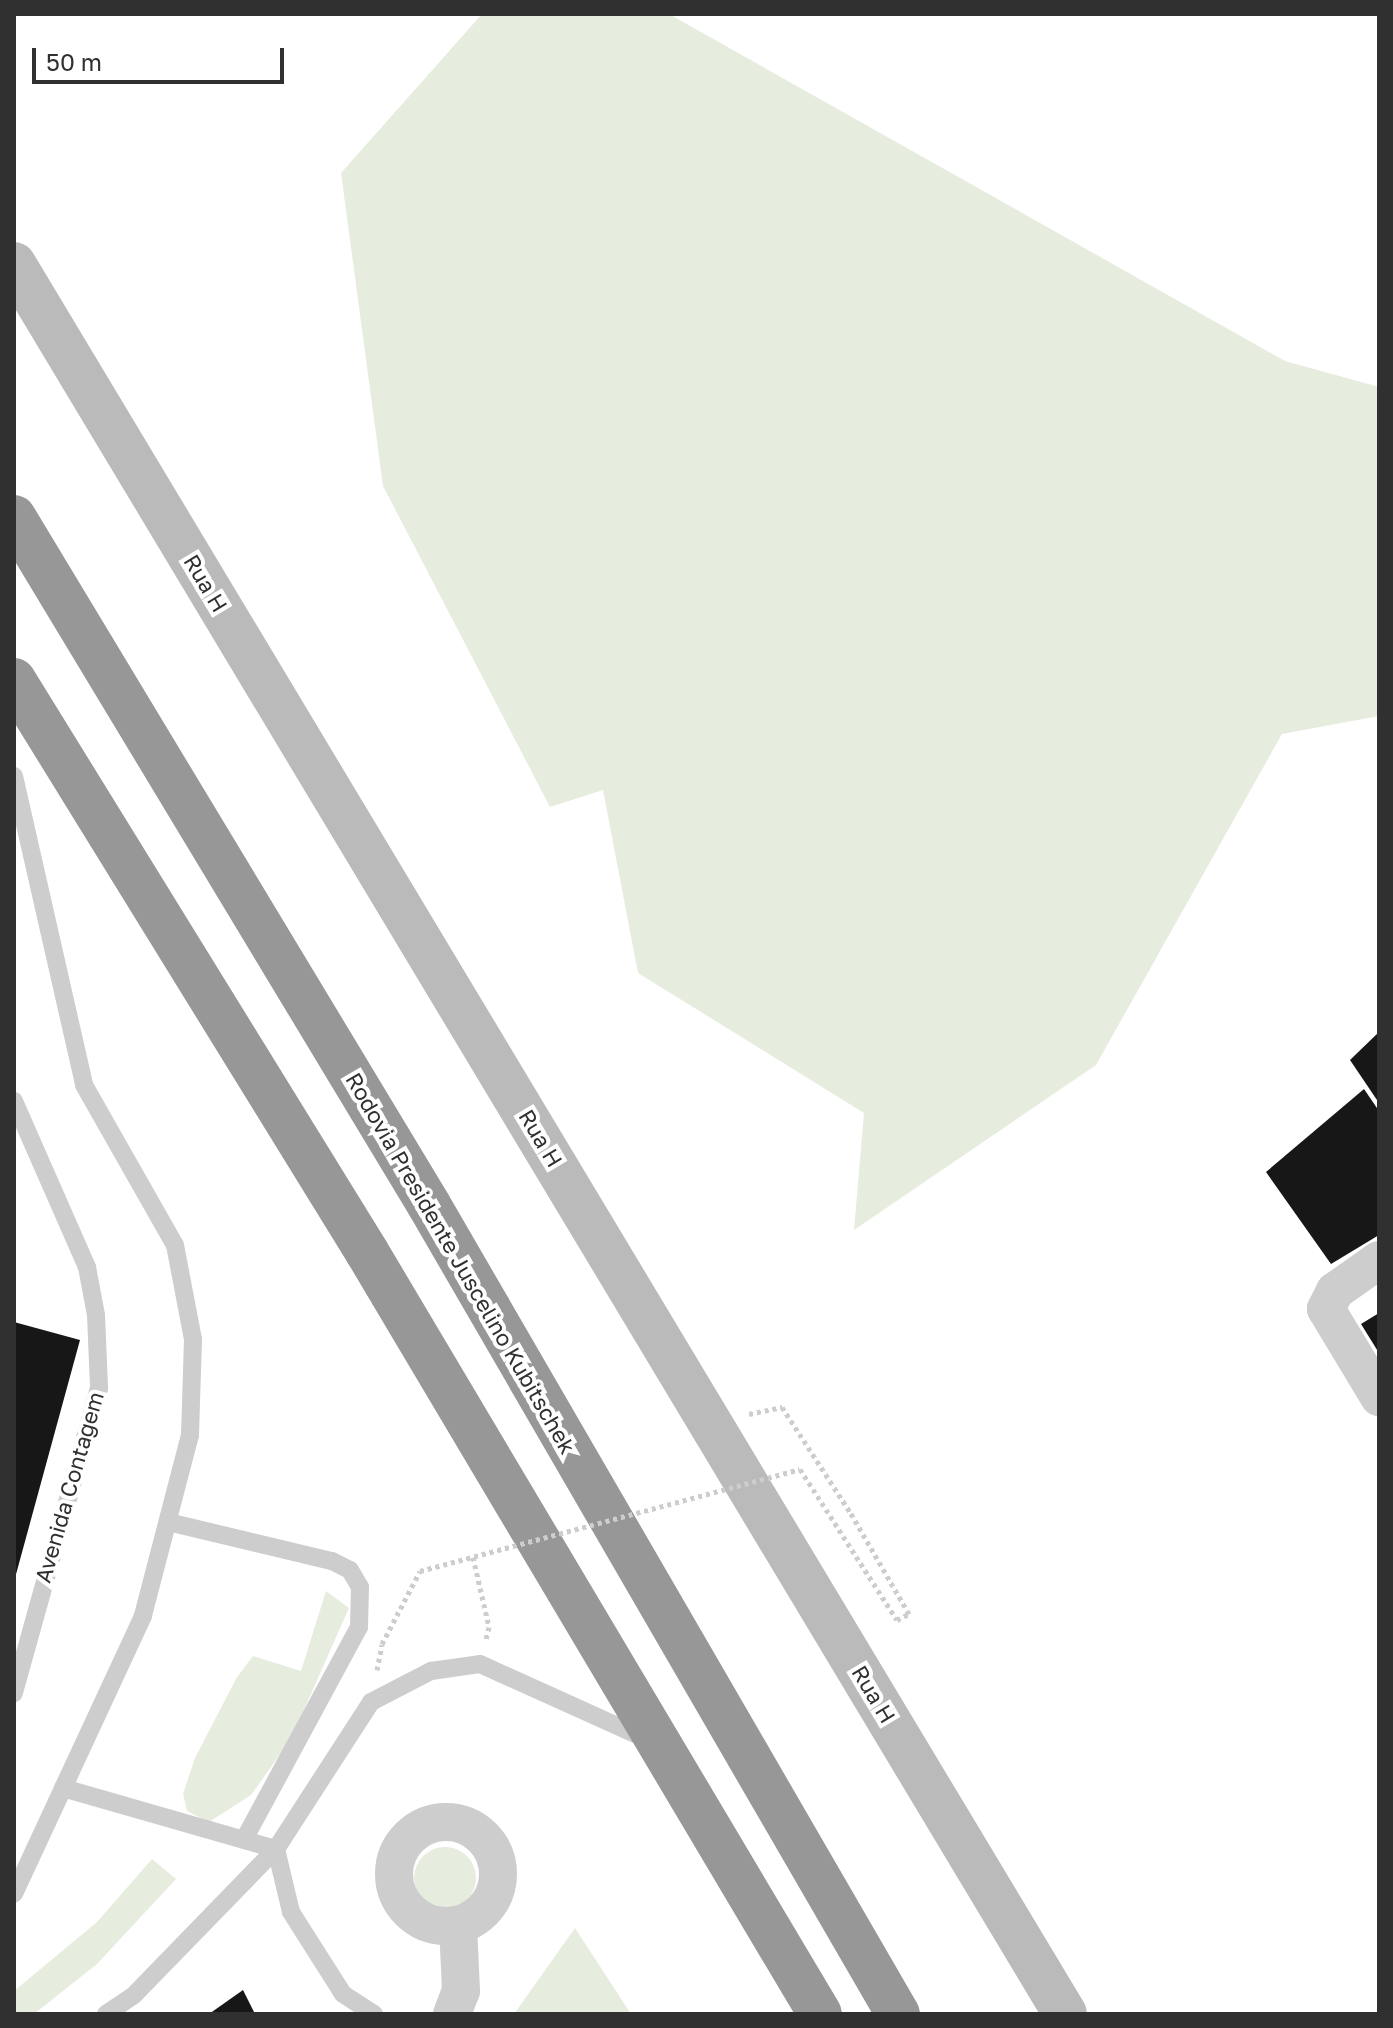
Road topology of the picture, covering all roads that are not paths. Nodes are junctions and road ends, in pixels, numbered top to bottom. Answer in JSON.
{"nodes":[{"id":1,"x":14,"y":264,"type":"edge"},
{"id":2,"x":14,"y":517,"type":"edge"},
{"id":3,"x":14,"y":680,"type":"edge"},
{"id":4,"x":14,"y":776,"type":"edge"},
{"id":5,"x":14,"y":1101,"type":"edge"},
{"id":6,"x":1379,"y":1260,"type":"edge"},
{"id":7,"x":1379,"y":1397,"type":"edge"},
{"id":8,"x":168,"y":1522,"type":"junction"},
{"id":9,"x":14,"y":1693,"type":"edge"},
{"id":10,"x":659,"y":1745,"type":"junction"},
{"id":11,"x":63,"y":1788,"type":"junction"},
{"id":12,"x":244,"y":1840,"type":"junction"},
{"id":13,"x":276,"y":1849,"type":"junction"},
{"id":14,"x":14,"y":1894,"type":"edge"},
{"id":15,"x":458,"y":1925,"type":"dead end"},
{"id":16,"x":106,"y":2014,"type":"edge"},
{"id":17,"x":374,"y":2014,"type":"edge"},
{"id":18,"x":452,"y":2014,"type":"edge"},
{"id":19,"x":820,"y":2014,"type":"edge"},
{"id":20,"x":898,"y":2014,"type":"edge"},
{"id":21,"x":1065,"y":2014,"type":"edge"}],
"edges":[{"from":1,"to":21,"type":"main road","name":"Rua H"},
{"from":2,"to":20,"type":"highway","name":"Rodovia Presidente Juscelino Kubitschek"},
{"from":3,"to":10,"type":"highway"},
{"from":4,"to":8,"type":"lane"},
{"from":5,"to":9,"type":"lane","name":"Avenida Contagem"},
{"from":6,"to":7,"type":"street"},
{"from":8,"to":11,"type":"lane"},
{"from":8,"to":12,"type":"lane"},
{"from":10,"to":13,"type":"lane"},
{"from":10,"to":19,"type":"highway"},
{"from":11,"to":12,"type":"lane"},
{"from":11,"to":14,"type":"lane"},
{"from":12,"to":13,"type":"lane"},
{"from":13,"to":16,"type":"lane"},
{"from":13,"to":17,"type":"lane"},
{"from":15,"to":18,"type":"street"}]}
